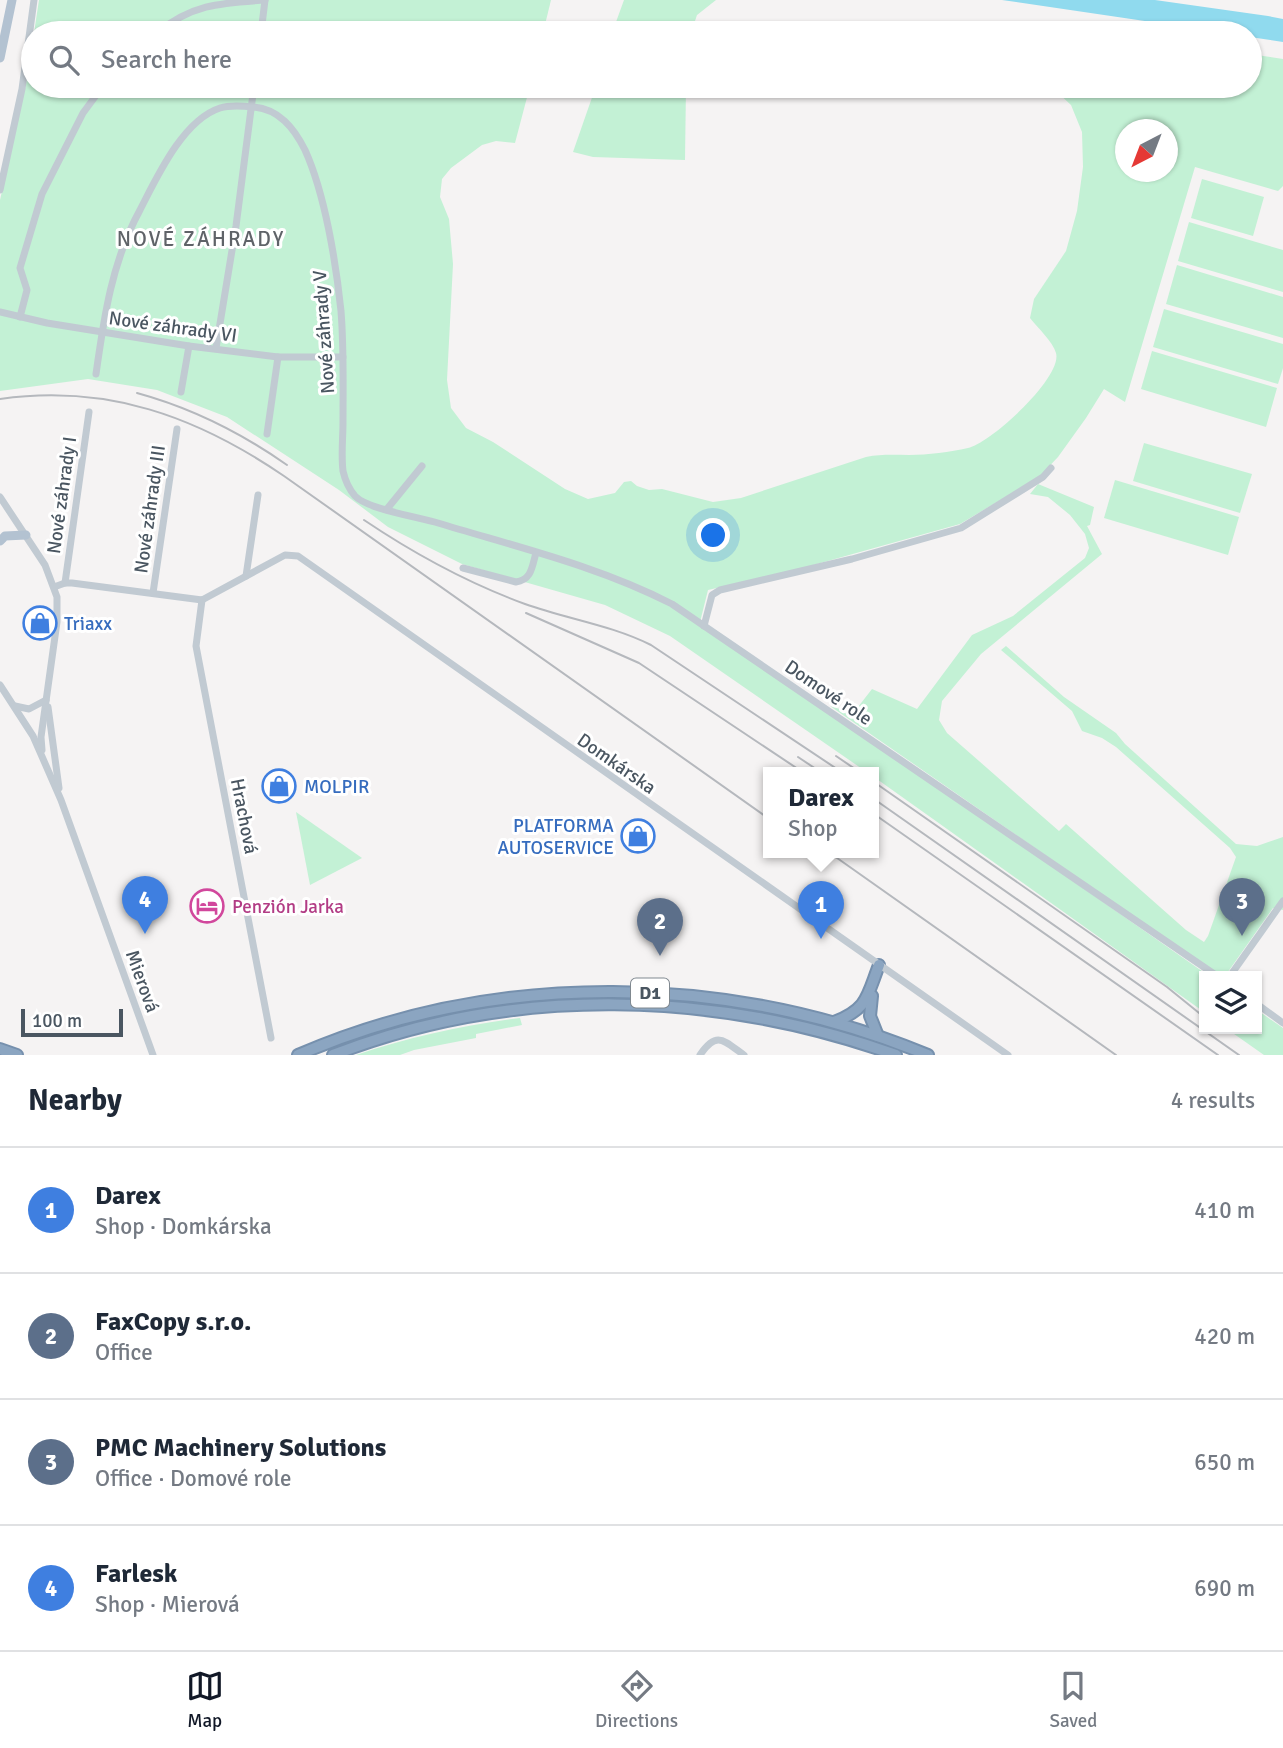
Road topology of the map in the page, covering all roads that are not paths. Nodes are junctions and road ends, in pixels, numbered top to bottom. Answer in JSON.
{"nodes":[{"id":1,"x":12,"y":0,"type":"edge"},
{"id":2,"x":34,"y":0,"type":"edge"},
{"id":3,"x":265,"y":0,"type":"edge"},
{"id":4,"x":31,"y":21,"type":"edge"},
{"id":5,"x":171,"y":21,"type":"edge"},
{"id":6,"x":263,"y":21,"type":"edge"},
{"id":7,"x":0,"y":58,"type":"edge"},
{"id":8,"x":21,"y":94,"type":"edge"},
{"id":9,"x":94,"y":98,"type":"edge"},
{"id":10,"x":252,"y":98,"type":"edge"},
{"id":11,"x":251,"y":106,"type":"junction"},
{"id":12,"x":0,"y":190,"type":"edge"},
{"id":13,"x":0,"y":312,"type":"edge"},
{"id":14,"x":20,"y":317,"type":"junction"},
{"id":15,"x":102,"y":332,"type":"junction"},
{"id":16,"x":189,"y":346,"type":"junction"},
{"id":17,"x":216,"y":348,"type":"junction"},
{"id":18,"x":278,"y":356,"type":"junction"},
{"id":19,"x":343,"y":358,"type":"junction"},
{"id":20,"x":96,"y":374,"type":"dead end"},
{"id":21,"x":181,"y":392,"type":"dead end"},
{"id":22,"x":89,"y":412,"type":"dead end"},
{"id":23,"x":177,"y":429,"type":"dead end"},
{"id":24,"x":267,"y":434,"type":"dead end"},
{"id":25,"x":422,"y":466,"type":"dead end"},
{"id":26,"x":1051,"y":468,"type":"dead end"},
{"id":27,"x":258,"y":495,"type":"dead end"},
{"id":28,"x":0,"y":497,"type":"edge"},
{"id":29,"x":387,"y":509,"type":"junction"},
{"id":30,"x":26,"y":535,"type":"junction"},
{"id":31,"x":0,"y":541,"type":"edge"},
{"id":32,"x":537,"y":553,"type":"junction"},
{"id":33,"x":463,"y":568,"type":"dead end"},
{"id":34,"x":246,"y":576,"type":"junction"},
{"id":35,"x":65,"y":583,"type":"junction"},
{"id":36,"x":54,"y":587,"type":"junction"},
{"id":37,"x":153,"y":593,"type":"junction"},
{"id":38,"x":202,"y":600,"type":"junction"},
{"id":39,"x":704,"y":626,"type":"junction"},
{"id":40,"x":0,"y":685,"type":"edge"},
{"id":41,"x":47,"y":699,"type":"junction"},
{"id":42,"x":15,"y":706,"type":"junction"},
{"id":43,"x":42,"y":754,"type":"junction"},
{"id":44,"x":61,"y":800,"type":"junction"},
{"id":45,"x":1283,"y":901,"type":"edge"},
{"id":46,"x":881,"y":967,"type":"junction"},
{"id":47,"x":1210,"y":971,"type":"edge"},
{"id":48,"x":1234,"y":971,"type":"edge"},
{"id":49,"x":1262,"y":1008,"type":"edge"},
{"id":50,"x":834,"y":1022,"type":"junction"},
{"id":51,"x":1283,"y":1023,"type":"edge"},
{"id":52,"x":878,"y":1036,"type":"junction"},
{"id":53,"x":271,"y":1038,"type":"dead end"},
{"id":54,"x":0,"y":1049,"type":"edge"},
{"id":55,"x":17,"y":1055,"type":"edge"},
{"id":56,"x":153,"y":1055,"type":"edge"},
{"id":57,"x":298,"y":1055,"type":"edge"},
{"id":58,"x":332,"y":1055,"type":"edge"},
{"id":59,"x":700,"y":1055,"type":"edge"},
{"id":60,"x":744,"y":1055,"type":"edge"},
{"id":61,"x":896,"y":1055,"type":"edge"},
{"id":62,"x":928,"y":1055,"type":"edge"},
{"id":63,"x":1008,"y":1055,"type":"edge"}],
"edges":[{"from":1,"to":7,"type":"main road"},
{"from":2,"to":4,"type":"street"},
{"from":3,"to":5,"type":"street"},
{"from":3,"to":6,"type":"street"},
{"from":8,"to":12,"type":"street"},
{"from":9,"to":14,"type":"street"},
{"from":10,"to":11,"type":"street"},
{"from":11,"to":15,"type":"street"},
{"from":11,"to":17,"type":"street"},
{"from":11,"to":19,"type":"street","name":"Nové záhrady V"},
{"from":13,"to":14,"type":"street","name":"Nové záhrady VI"},
{"from":14,"to":15,"type":"street","name":"Nové záhrady VI"},
{"from":15,"to":16,"type":"street","name":"Nové záhrady VI"},
{"from":15,"to":20,"type":"street"},
{"from":16,"to":17,"type":"street","name":"Nové záhrady VI"},
{"from":16,"to":21,"type":"street"},
{"from":17,"to":18,"type":"street","name":"Nové záhrady VI"},
{"from":18,"to":19,"type":"street","name":"Nové záhrady VI"},
{"from":18,"to":24,"type":"street"},
{"from":19,"to":29,"type":"street","name":"Nové záhrady V"},
{"from":22,"to":35,"type":"street","name":"Nové záhrady I"},
{"from":23,"to":37,"type":"street","name":"Nové záhrady III"},
{"from":25,"to":29,"type":"street"},
{"from":26,"to":39,"type":"street"},
{"from":27,"to":34,"type":"street"},
{"from":28,"to":30,"type":"street","name":"Mierová"},
{"from":29,"to":32,"type":"street","name":"Domové role"},
{"from":30,"to":31,"type":"main road"},
{"from":30,"to":36,"type":"street","name":"Mierová"},
{"from":32,"to":33,"type":"street"},
{"from":32,"to":39,"type":"street","name":"Domové role"},
{"from":34,"to":38,"type":"street","name":"Domkárska"},
{"from":34,"to":46,"type":"street","name":"Domkárska"},
{"from":35,"to":36,"type":"street"},
{"from":35,"to":37,"type":"street"},
{"from":36,"to":41,"type":"street","name":"Mierová"},
{"from":37,"to":38,"type":"street"},
{"from":38,"to":53,"type":"street","name":"Hrachová"},
{"from":39,"to":47,"type":"street","name":"Domové role"},
{"from":40,"to":42,"type":"street","name":"Mierová"},
{"from":41,"to":42,"type":"street"},
{"from":41,"to":43,"type":"street","name":"Mierová"},
{"from":41,"to":44,"type":"street","name":"Mierová"},
{"from":42,"to":43,"type":"street","name":"Mierová"},
{"from":43,"to":44,"type":"street","name":"Mierová"},
{"from":44,"to":56,"type":"street","name":"Mierová"},
{"from":45,"to":48,"type":"street"},
{"from":46,"to":50,"type":"highway"},
{"from":46,"to":52,"type":"highway"},
{"from":46,"to":63,"type":"street","name":"Domkárska"},
{"from":49,"to":51,"type":"street"},
{"from":50,"to":52,"type":"highway","number":"D1"},
{"from":50,"to":57,"type":"highway","number":"D1"},
{"from":52,"to":62,"type":"highway","number":"D1"},
{"from":54,"to":55,"type":"highway"},
{"from":58,"to":61,"type":"highway","number":"D1"},
{"from":59,"to":60,"type":"street"}]}
